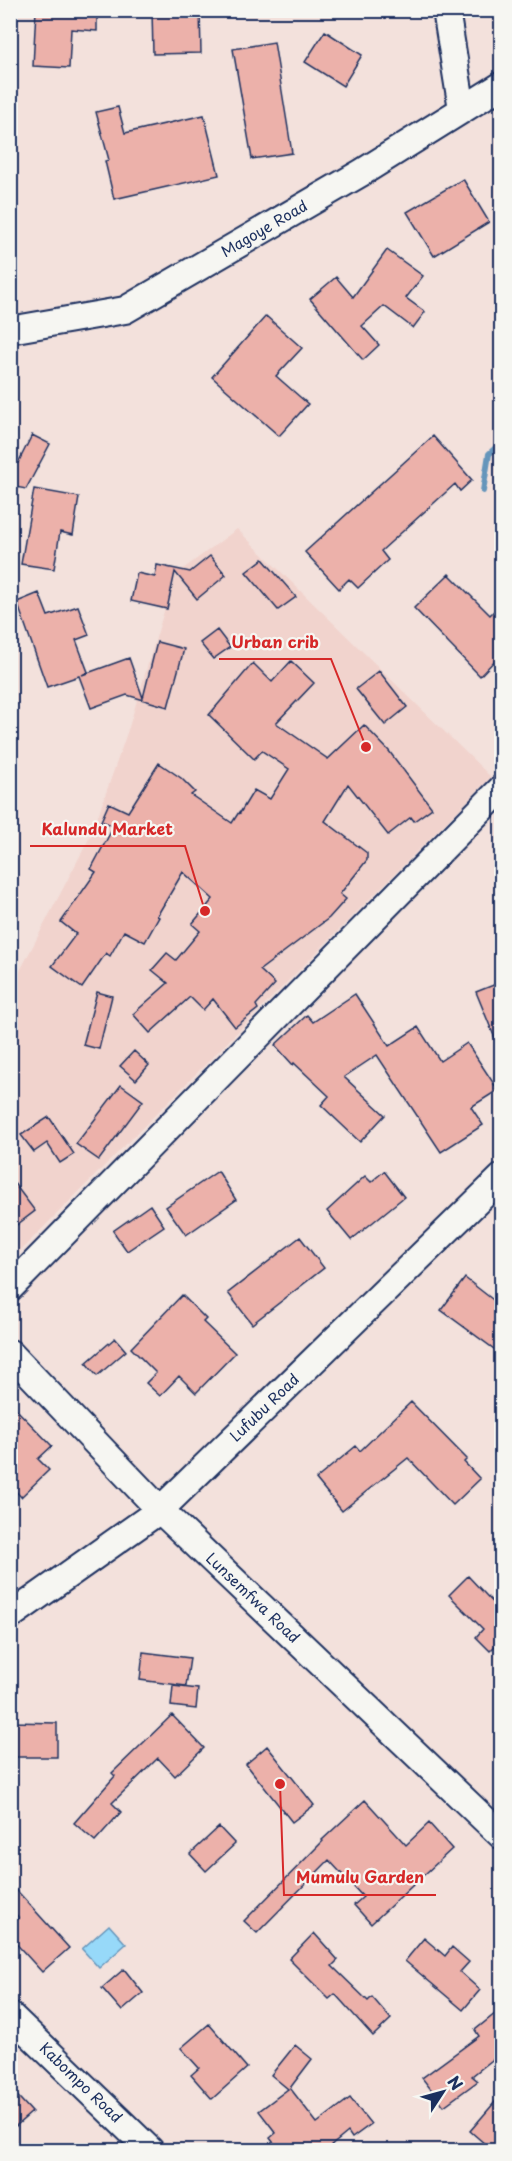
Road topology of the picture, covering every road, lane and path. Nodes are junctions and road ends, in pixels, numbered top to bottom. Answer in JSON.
{"nodes":[{"id":1,"x":446,"y":10,"type":"edge"},
{"id":2,"x":501,"y":85,"type":"edge"},
{"id":3,"x":462,"y":109,"type":"junction"},
{"id":4,"x":10,"y":330,"type":"edge"},
{"id":5,"x":501,"y":788,"type":"edge"},
{"id":6,"x":501,"y":1177,"type":"edge"},
{"id":7,"x":10,"y":1288,"type":"edge"},
{"id":8,"x":10,"y":1353,"type":"edge"},
{"id":9,"x":160,"y":1510,"type":"junction"},
{"id":10,"x":10,"y":1616,"type":"edge"},
{"id":11,"x":501,"y":1836,"type":"edge"},
{"id":12,"x":10,"y":2015,"type":"edge"},
{"id":13,"x":150,"y":2151,"type":"edge"}],
"edges":[{"from":1,"to":3,"type":"street"},
{"from":2,"to":3,"type":"street","name":"Magoye Road"},
{"from":3,"to":4,"type":"street","name":"Magoye Road"},
{"from":5,"to":7,"type":"street"},
{"from":6,"to":9,"type":"street","name":"Lufubu Road"},
{"from":8,"to":9,"type":"street","name":"Lunsemfwa Road"},
{"from":9,"to":10,"type":"street","name":"Lufubu Road"},
{"from":9,"to":11,"type":"street","name":"Lunsemfwa Road"},
{"from":12,"to":13,"type":"street","name":"Kabompo Road"}]}
